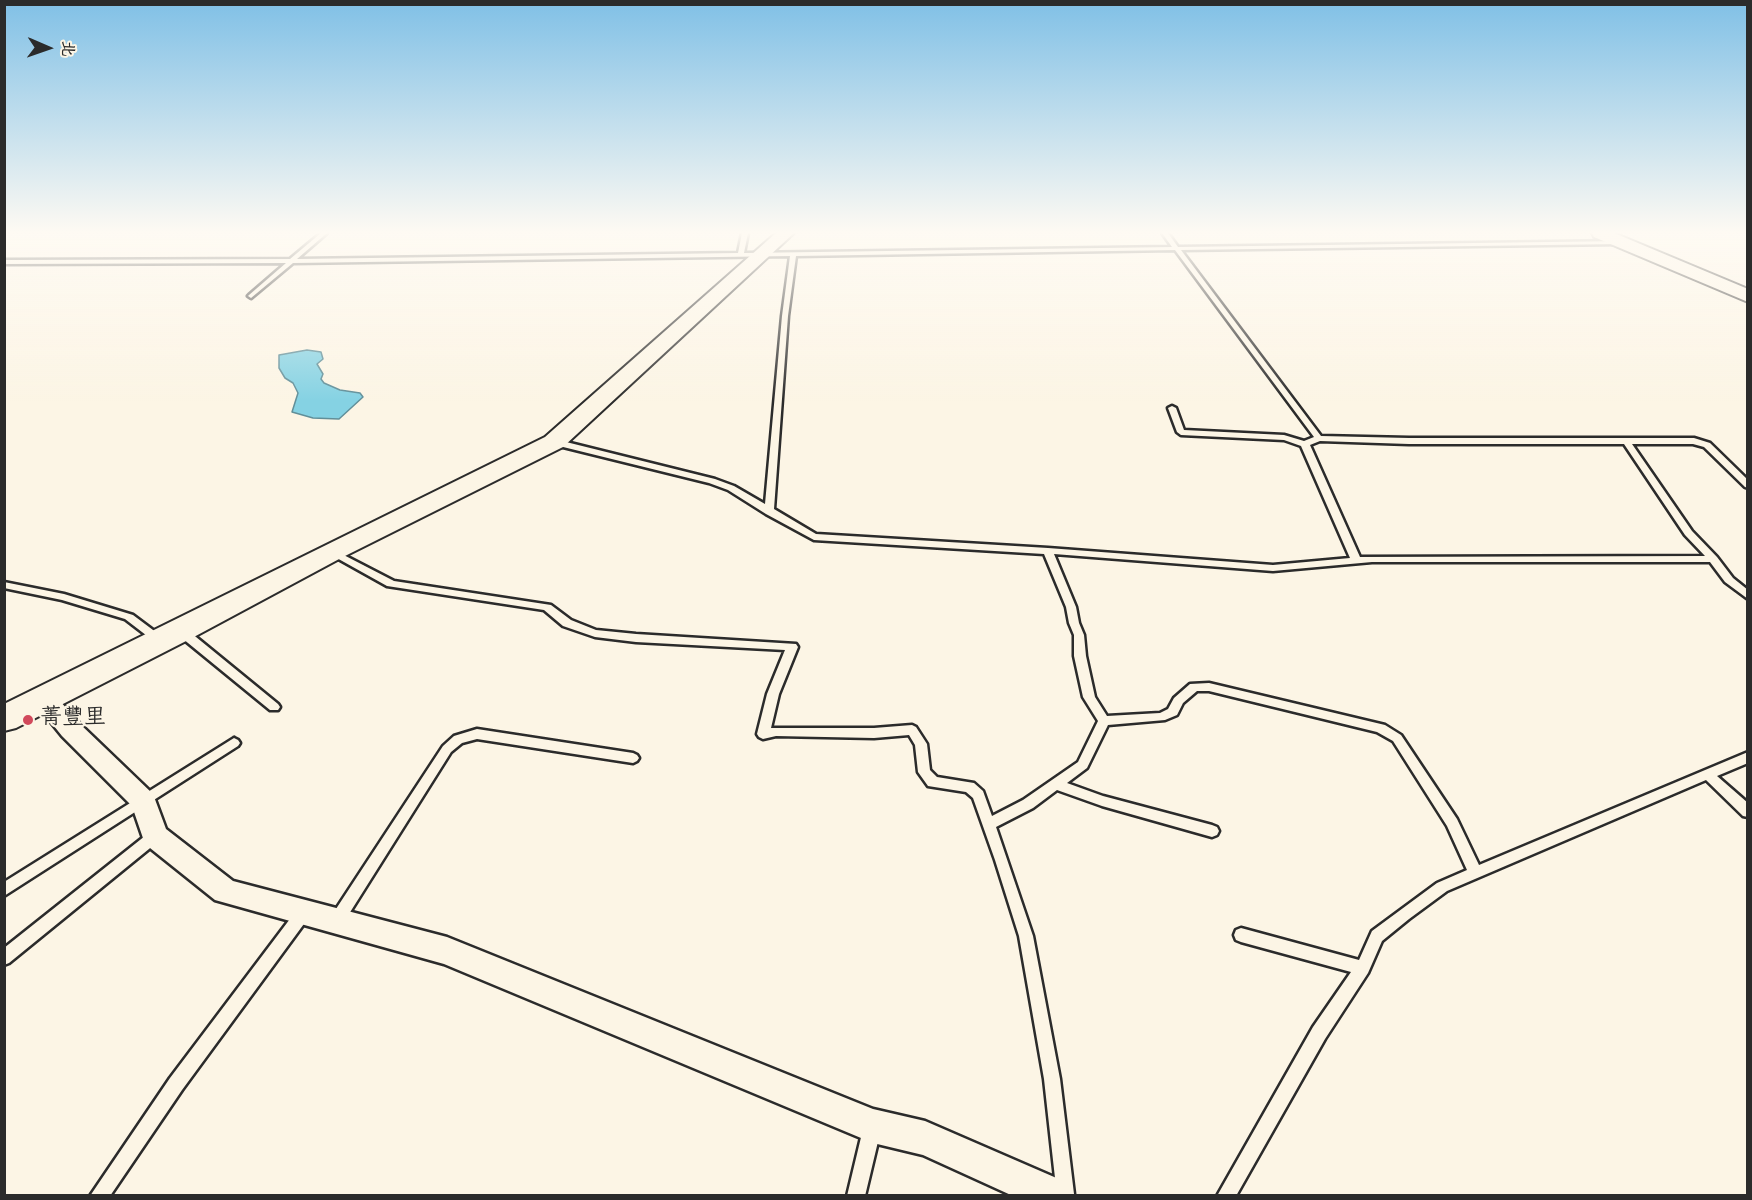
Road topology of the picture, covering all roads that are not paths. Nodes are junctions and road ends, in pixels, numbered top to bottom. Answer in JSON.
{"nodes":[{"id":1,"x":259,"y":289,"type":"edge"},
{"id":2,"x":723,"y":289,"type":"edge"},
{"id":3,"x":788,"y":289,"type":"edge"},
{"id":4,"x":1208,"y":289,"type":"edge"},
{"id":5,"x":1730,"y":289,"type":"edge"},
{"id":6,"x":251,"y":296,"type":"dead end"},
{"id":7,"x":1748,"y":296,"type":"edge"},
{"id":8,"x":1172,"y":408,"type":"dead end"},
{"id":9,"x":1319,"y":438,"type":"junction"},
{"id":10,"x":1627,"y":442,"type":"junction"},
{"id":11,"x":1305,"y":444,"type":"junction"},
{"id":12,"x":542,"y":448,"type":"junction"},
{"id":13,"x":1748,"y":485,"type":"edge"},
{"id":14,"x":769,"y":512,"type":"junction"},
{"id":15,"x":1048,"y":551,"type":"junction"},
{"id":16,"x":331,"y":552,"type":"junction"},
{"id":17,"x":1713,"y":559,"type":"junction"},
{"id":18,"x":1356,"y":560,"type":"junction"},
{"id":19,"x":4,"y":585,"type":"edge"},
{"id":20,"x":1748,"y":596,"type":"edge"},
{"id":21,"x":171,"y":636,"type":"junction"},
{"id":22,"x":45,"y":699,"type":"junction"},
{"id":23,"x":274,"y":707,"type":"dead end"},
{"id":24,"x":4,"y":719,"type":"edge"},
{"id":25,"x":1104,"y":721,"type":"junction"},
{"id":26,"x":234,"y":743,"type":"dead end"},
{"id":27,"x":1748,"y":757,"type":"edge"},
{"id":28,"x":633,"y":758,"type":"dead end"},
{"id":29,"x":1707,"y":775,"type":"junction"},
{"id":30,"x":1055,"y":784,"type":"junction"},
{"id":31,"x":144,"y":801,"type":"junction"},
{"id":32,"x":1748,"y":812,"type":"edge"},
{"id":33,"x":989,"y":824,"type":"junction"},
{"id":34,"x":1212,"y":831,"type":"dead end"},
{"id":35,"x":155,"y":836,"type":"junction"},
{"id":36,"x":1476,"y":873,"type":"junction"},
{"id":37,"x":4,"y":890,"type":"edge"},
{"id":38,"x":304,"y":912,"type":"junction"},
{"id":39,"x":337,"y":920,"type":"junction"},
{"id":40,"x":1241,"y":935,"type":"dead end"},
{"id":41,"x":4,"y":958,"type":"edge"},
{"id":42,"x":1363,"y":968,"type":"junction"},
{"id":43,"x":873,"y":1126,"type":"junction"},
{"id":44,"x":99,"y":1196,"type":"edge"},
{"id":45,"x":856,"y":1196,"type":"edge"},
{"id":46,"x":1055,"y":1196,"type":"edge"},
{"id":47,"x":1065,"y":1196,"type":"edge"},
{"id":48,"x":1226,"y":1196,"type":"edge"}],
"edges":[{"from":1,"to":6,"type":"lane"},
{"from":2,"to":12,"type":"street"},
{"from":3,"to":14,"type":"lane"},
{"from":4,"to":9,"type":"lane"},
{"from":5,"to":7,"type":"street"},
{"from":8,"to":11,"type":"lane"},
{"from":9,"to":10,"type":"lane"},
{"from":9,"to":11,"type":"lane"},
{"from":10,"to":13,"type":"lane"},
{"from":10,"to":17,"type":"lane"},
{"from":11,"to":18,"type":"lane"},
{"from":12,"to":14,"type":"lane"},
{"from":12,"to":16,"type":"street"},
{"from":14,"to":15,"type":"lane"},
{"from":15,"to":18,"type":"lane"},
{"from":15,"to":25,"type":"lane"},
{"from":16,"to":21,"type":"street"},
{"from":16,"to":33,"type":"lane"},
{"from":17,"to":18,"type":"lane"},
{"from":17,"to":20,"type":"lane"},
{"from":19,"to":21,"type":"lane"},
{"from":21,"to":22,"type":"street"},
{"from":21,"to":23,"type":"lane"},
{"from":22,"to":24,"type":"street"},
{"from":22,"to":31,"type":"street"},
{"from":25,"to":30,"type":"lane"},
{"from":25,"to":36,"type":"lane"},
{"from":26,"to":31,"type":"lane"},
{"from":27,"to":29,"type":"lane"},
{"from":28,"to":39,"type":"lane"},
{"from":29,"to":32,"type":"lane"},
{"from":29,"to":36,"type":"lane"},
{"from":30,"to":33,"type":"lane"},
{"from":30,"to":34,"type":"lane"},
{"from":31,"to":35,"type":"street"},
{"from":31,"to":37,"type":"lane"},
{"from":33,"to":47,"type":"lane"},
{"from":35,"to":38,"type":"street"},
{"from":35,"to":41,"type":"lane"},
{"from":36,"to":42,"type":"lane"},
{"from":38,"to":39,"type":"street"},
{"from":38,"to":44,"type":"lane"},
{"from":39,"to":43,"type":"street"},
{"from":40,"to":42,"type":"lane"},
{"from":42,"to":48,"type":"lane"},
{"from":43,"to":45,"type":"lane"},
{"from":43,"to":46,"type":"street"}]}
